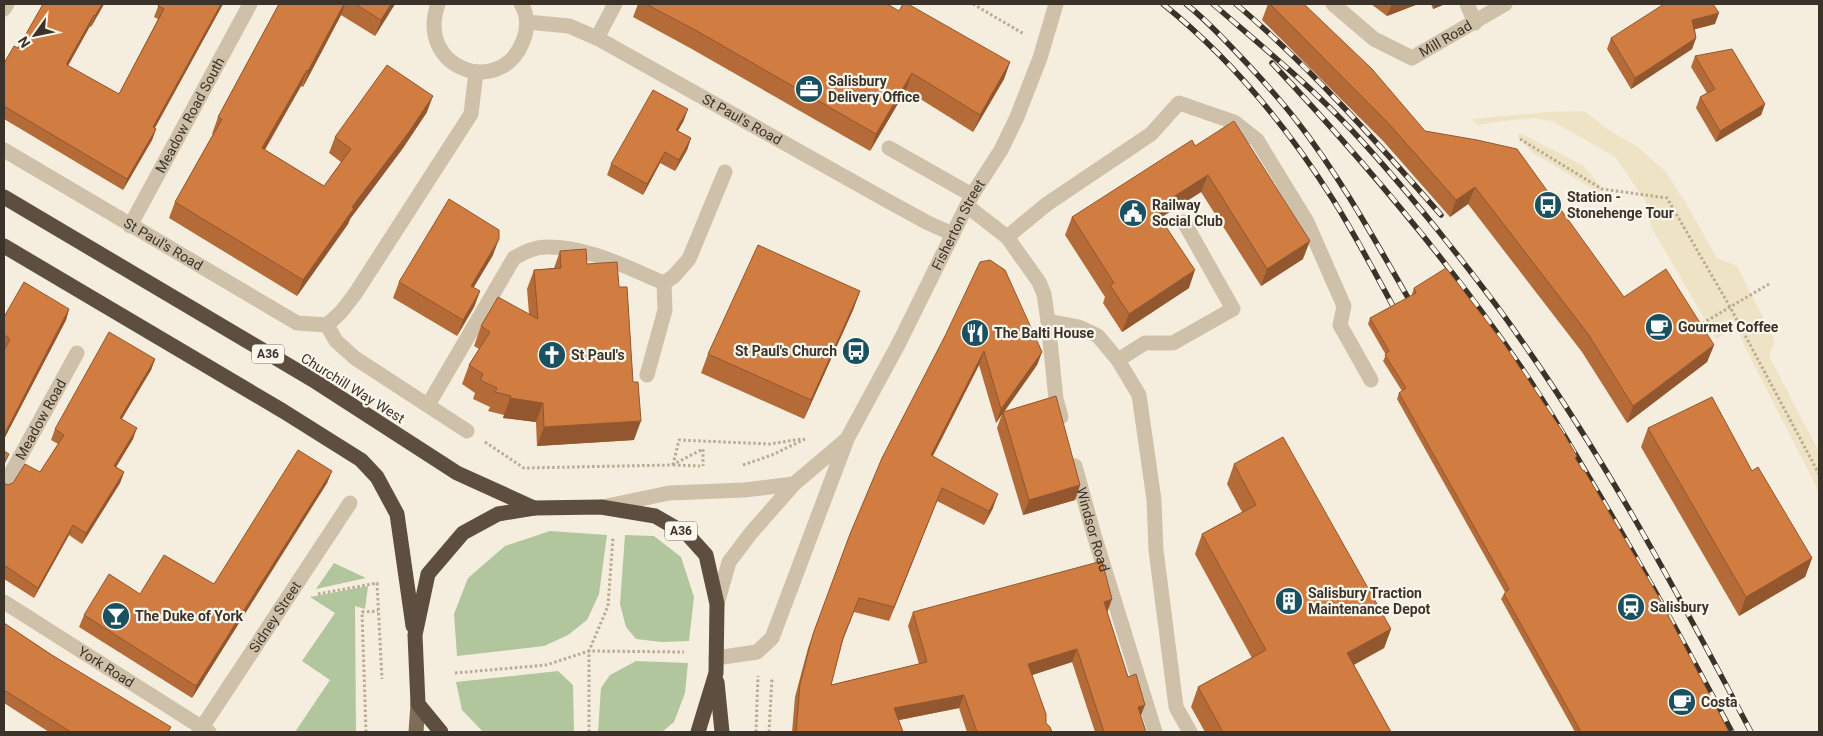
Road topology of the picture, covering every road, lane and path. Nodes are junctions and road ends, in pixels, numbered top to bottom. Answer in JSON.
{"nodes":[{"id":1,"x":7,"y":4,"type":"edge"},
{"id":2,"x":250,"y":4,"type":"edge"},
{"id":3,"x":438,"y":4,"type":"edge"},
{"id":4,"x":521,"y":4,"type":"edge"},
{"id":5,"x":616,"y":4,"type":"edge"},
{"id":6,"x":973,"y":4,"type":"edge"},
{"id":7,"x":1056,"y":4,"type":"edge"},
{"id":8,"x":1333,"y":4,"type":"edge"},
{"id":9,"x":1467,"y":4,"type":"edge"},
{"id":10,"x":1505,"y":4,"type":"edge"},
{"id":11,"x":4,"y":9,"type":"edge"},
{"id":12,"x":527,"y":22,"type":"junction"},
{"id":13,"x":1475,"y":23,"type":"junction"},
{"id":14,"x":597,"y":38,"type":"junction"},
{"id":15,"x":1044,"y":45,"type":"junction"},
{"id":16,"x":476,"y":72,"type":"junction"},
{"id":17,"x":1520,"y":139,"type":"dead end"},
{"id":18,"x":889,"y":148,"type":"dead end"},
{"id":19,"x":4,"y":150,"type":"edge"},
{"id":20,"x":725,"y":172,"type":"dead end"},
{"id":21,"x":4,"y":197,"type":"edge"},
{"id":22,"x":969,"y":200,"type":"junction"},
{"id":23,"x":1184,"y":222,"type":"dead end"},
{"id":24,"x":130,"y":226,"type":"junction"},
{"id":25,"x":953,"y":234,"type":"junction"},
{"id":26,"x":1007,"y":237,"type":"junction"},
{"id":27,"x":4,"y":246,"type":"edge"},
{"id":28,"x":664,"y":283,"type":"junction"},
{"id":29,"x":1769,"y":284,"type":"dead end"},
{"id":30,"x":1730,"y":307,"type":"junction"},
{"id":31,"x":1048,"y":321,"type":"junction"},
{"id":32,"x":327,"y":325,"type":"junction"},
{"id":33,"x":1694,"y":328,"type":"edge"},
{"id":34,"x":77,"y":353,"type":"dead end"},
{"id":35,"x":1118,"y":360,"type":"junction"},
{"id":36,"x":646,"y":375,"type":"dead end"},
{"id":37,"x":1371,"y":380,"type":"dead end"},
{"id":38,"x":428,"y":405,"type":"junction"},
{"id":39,"x":467,"y":430,"type":"joint"},
{"id":40,"x":1066,"y":436,"type":"edge"},
{"id":41,"x":847,"y":439,"type":"junction"},
{"id":42,"x":1071,"y":454,"type":"edge"},
{"id":43,"x":638,"y":465,"type":"dead end"},
{"id":44,"x":672,"y":466,"type":"junction"},
{"id":45,"x":703,"y":466,"type":"junction"},
{"id":46,"x":711,"y":466,"type":"dead end"},
{"id":47,"x":736,"y":468,"type":"dead end"},
{"id":48,"x":1819,"y":474,"type":"edge"},
{"id":49,"x":794,"y":484,"type":"junction"},
{"id":50,"x":4,"y":486,"type":"edge"},
{"id":51,"x":350,"y":503,"type":"dead end"},
{"id":52,"x":534,"y":508,"type":"junction"},
{"id":53,"x":601,"y":508,"type":"junction"},
{"id":54,"x":613,"y":537,"type":"dead end"},
{"id":55,"x":285,"y":600,"type":"junction"},
{"id":56,"x":4,"y":602,"type":"edge"},
{"id":57,"x":717,"y":604,"type":"junction"},
{"id":58,"x":378,"y":610,"type":"junction"},
{"id":59,"x":415,"y":635,"type":"junction"},
{"id":60,"x":589,"y":651,"type":"junction"},
{"id":61,"x":684,"y":652,"type":"dead end"},
{"id":62,"x":716,"y":665,"type":"junction"},
{"id":63,"x":454,"y":673,"type":"dead end"},
{"id":64,"x":758,"y":676,"type":"dead end"},
{"id":65,"x":772,"y":677,"type":"dead end"},
{"id":66,"x":382,"y":679,"type":"dead end"},
{"id":67,"x":418,"y":704,"type":"junction"},
{"id":68,"x":203,"y":731,"type":"edge"},
{"id":69,"x":366,"y":732,"type":"edge"},
{"id":70,"x":416,"y":732,"type":"edge"},
{"id":71,"x":441,"y":732,"type":"edge"},
{"id":72,"x":589,"y":732,"type":"edge"},
{"id":73,"x":698,"y":732,"type":"edge"},
{"id":74,"x":722,"y":732,"type":"edge"},
{"id":75,"x":756,"y":732,"type":"edge"},
{"id":76,"x":769,"y":732,"type":"edge"},
{"id":77,"x":1155,"y":732,"type":"edge"},
{"id":78,"x":1190,"y":732,"type":"edge"}],
"edges":[{"from":1,"to":11,"type":"street"},
{"from":2,"to":24,"type":"street","name":"Meadow Road South"},
{"from":3,"to":16,"type":"street"},
{"from":4,"to":12,"type":"street"},
{"from":5,"to":14,"type":"street"},
{"from":6,"to":15,"type":"path"},
{"from":7,"to":15,"type":"street","name":"Fisherton Street"},
{"from":8,"to":13,"type":"street","name":"Mill Road"},
{"from":9,"to":13,"type":"street"},
{"from":10,"to":13,"type":"street","name":"Mill Road"},
{"from":12,"to":14,"type":"street","name":"St Paul's Road"},
{"from":12,"to":16,"type":"street"},
{"from":14,"to":25,"type":"street","name":"St Paul's Road"},
{"from":15,"to":22,"type":"street","name":"Fisherton Street"},
{"from":16,"to":32,"type":"street"},
{"from":17,"to":30,"type":"path"},
{"from":18,"to":22,"type":"street"},
{"from":19,"to":24,"type":"street","name":"St Paul's Road"},
{"from":20,"to":28,"type":"street"},
{"from":21,"to":52,"type":"highway","name":"Churchill Way West","number":"A36"},
{"from":22,"to":25,"type":"street","name":"Fisherton Street"},
{"from":22,"to":26,"type":"street"},
{"from":23,"to":35,"type":"street"},
{"from":24,"to":32,"type":"street","name":"St Paul's Road"},
{"from":25,"to":41,"type":"street","name":"Fisherton Street"},
{"from":26,"to":31,"type":"street"},
{"from":26,"to":37,"type":"street"},
{"from":27,"to":59,"type":"highway","number":"A36"},
{"from":28,"to":36,"type":"street"},
{"from":28,"to":38,"type":"street"},
{"from":29,"to":30,"type":"path"},
{"from":30,"to":33,"type":"path"},
{"from":30,"to":48,"type":"path"},
{"from":31,"to":35,"type":"street"},
{"from":31,"to":40,"type":"street"},
{"from":32,"to":38,"type":"street"},
{"from":34,"to":50,"type":"street","name":"Meadow Road"},
{"from":35,"to":78,"type":"street"},
{"from":38,"to":39,"type":"street"},
{"from":39,"to":44,"type":"path"},
{"from":41,"to":49,"type":"street","name":"Fisherton Street"},
{"from":41,"to":62,"type":"street","name":"Fisherton Street"},
{"from":42,"to":77,"type":"street","name":"Windsor Road"},
{"from":43,"to":44,"type":"path"},
{"from":44,"to":45,"type":"path"},
{"from":44,"to":45,"type":"path"},
{"from":44,"to":47,"type":"path"},
{"from":45,"to":46,"type":"path"},
{"from":49,"to":53,"type":"street"},
{"from":49,"to":57,"type":"street","name":"Fisherton Street"},
{"from":51,"to":55,"type":"street","name":"Sidney Street"},
{"from":52,"to":53,"type":"highway","number":"A36"},
{"from":52,"to":59,"type":"highway","number":"A36"},
{"from":53,"to":57,"type":"highway","number":"A36"},
{"from":54,"to":60,"type":"path"},
{"from":55,"to":58,"type":"path"},
{"from":55,"to":68,"type":"street","name":"Sidney Street"},
{"from":56,"to":68,"type":"street","name":"York Road"},
{"from":57,"to":62,"type":"highway","number":"A36"},
{"from":58,"to":66,"type":"path"},
{"from":58,"to":69,"type":"path"},
{"from":59,"to":67,"type":"highway","number":"A36"},
{"from":60,"to":61,"type":"path"},
{"from":60,"to":63,"type":"path"},
{"from":60,"to":72,"type":"path"},
{"from":62,"to":73,"type":"highway","number":"A36"},
{"from":62,"to":74,"type":"highway","number":"A36"},
{"from":64,"to":75,"type":"path"},
{"from":65,"to":76,"type":"path"},
{"from":67,"to":70,"type":"main road"},
{"from":67,"to":71,"type":"highway"}]}
